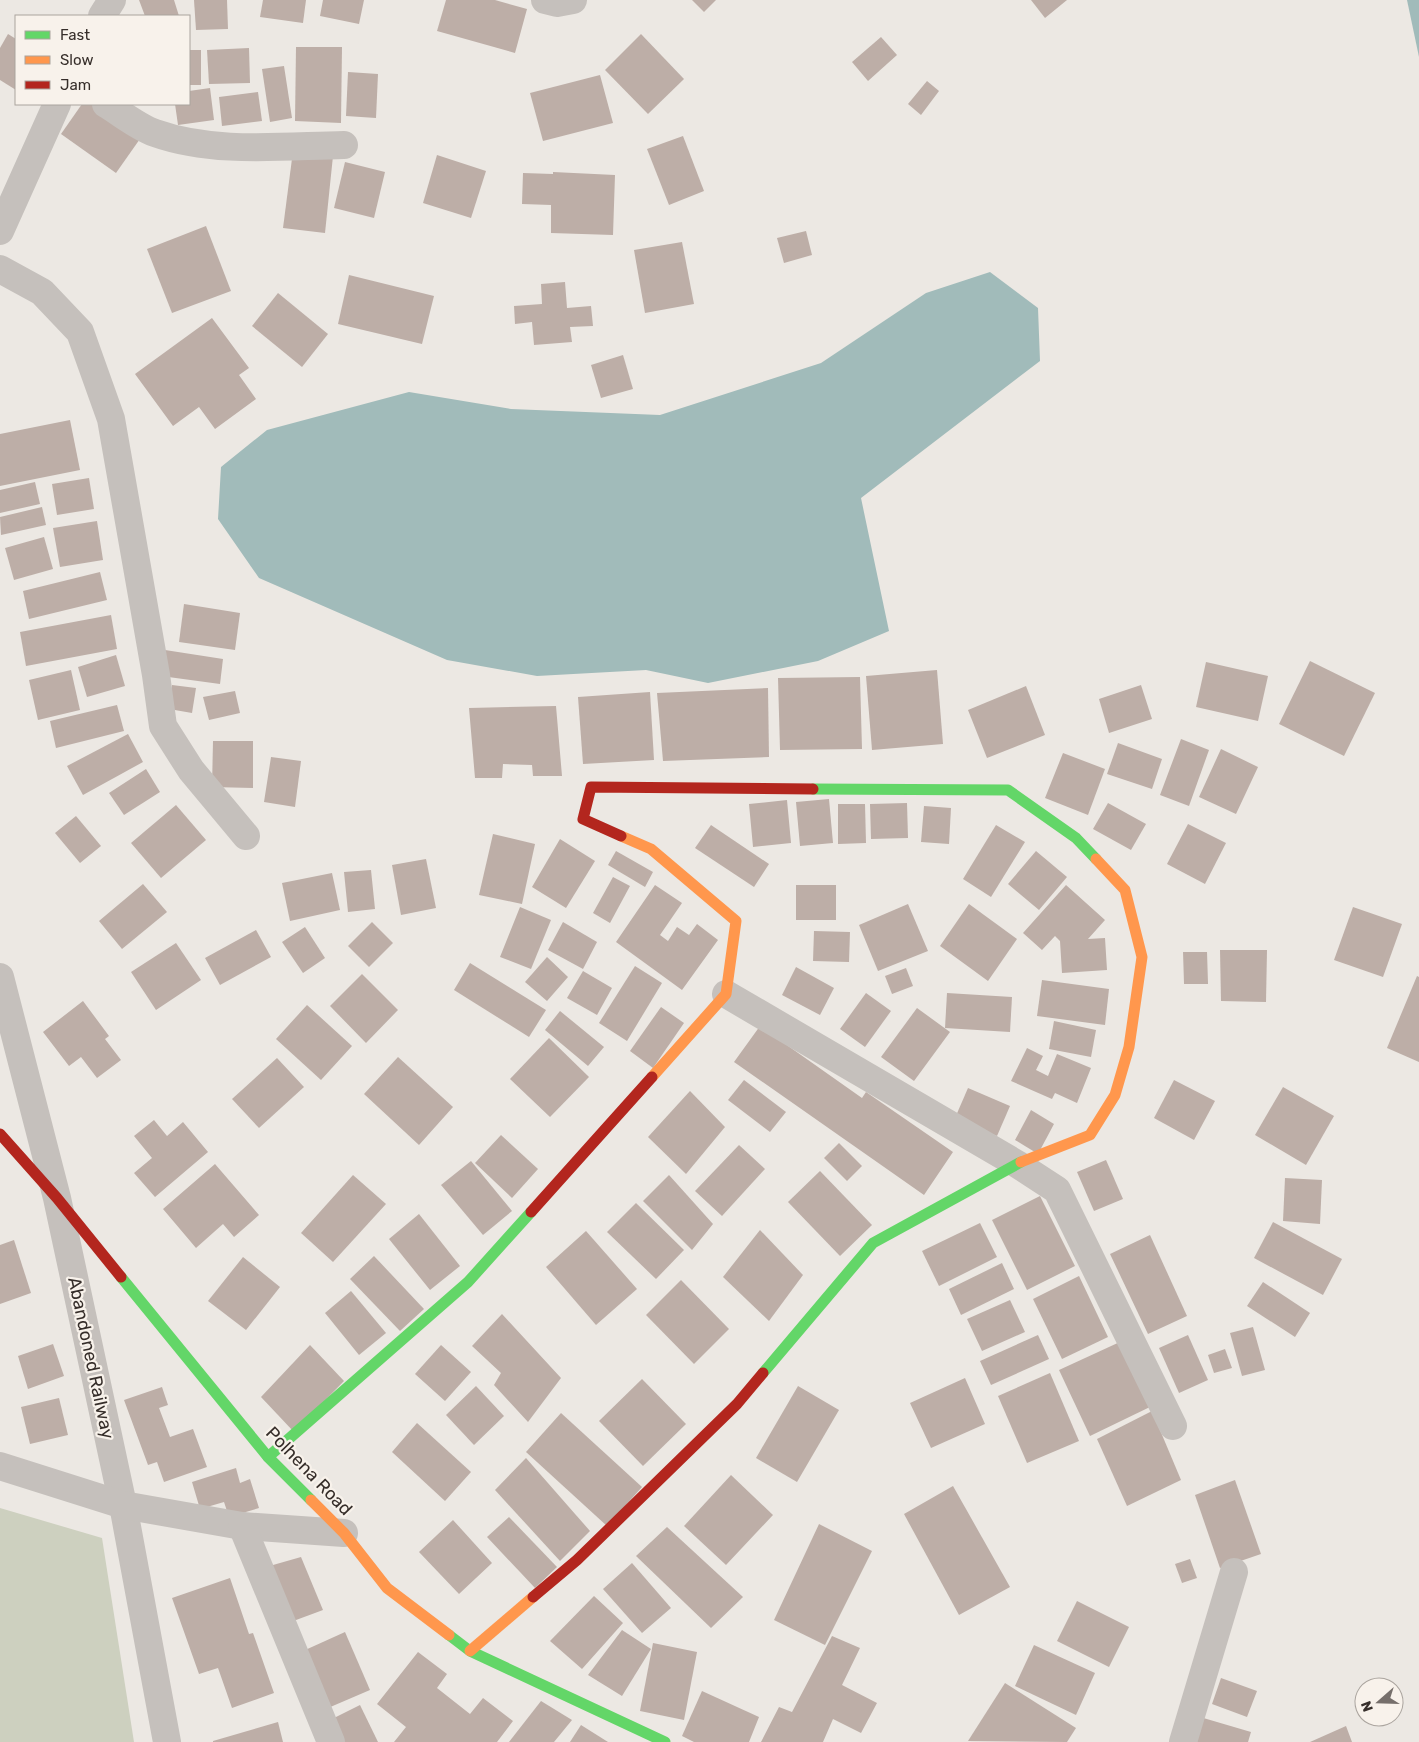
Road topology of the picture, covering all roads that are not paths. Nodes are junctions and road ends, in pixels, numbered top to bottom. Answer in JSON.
{"nodes":[{"id":1,"x":545,"y":0,"type":"edge"},
{"id":2,"x":573,"y":0,"type":"edge"},
{"id":3,"x":57,"y":105,"type":"edge"},
{"id":4,"x":108,"y":105,"type":"edge"},
{"id":5,"x":344,"y":145,"type":"dead end"},
{"id":6,"x":0,"y":231,"type":"edge"},
{"id":7,"x":0,"y":269,"type":"edge"},
{"id":8,"x":246,"y":836,"type":"dead end"},
{"id":9,"x":0,"y":977,"type":"edge"},
{"id":10,"x":726,"y":994,"type":"junction"},
{"id":11,"x":4,"y":1143,"type":"edge"},
{"id":12,"x":1017,"y":1164,"type":"junction"},
{"id":13,"x":57,"y":1198,"type":"junction"},
{"id":14,"x":1173,"y":1426,"type":"dead end"},
{"id":15,"x":268,"y":1458,"type":"junction"},
{"id":16,"x":0,"y":1466,"type":"edge"},
{"id":17,"x":123,"y":1505,"type":"junction"},
{"id":18,"x":242,"y":1526,"type":"junction"},
{"id":19,"x":344,"y":1533,"type":"junction"},
{"id":20,"x":1234,"y":1572,"type":"dead end"},
{"id":21,"x":470,"y":1651,"type":"junction"},
{"id":22,"x":167,"y":1742,"type":"edge"},
{"id":23,"x":331,"y":1742,"type":"edge"},
{"id":24,"x":665,"y":1742,"type":"edge"},
{"id":25,"x":1183,"y":1742,"type":"edge"}],
"edges":[{"from":1,"to":2,"type":"street"},
{"from":3,"to":6,"type":"street"},
{"from":4,"to":5,"type":"street"},
{"from":7,"to":8,"type":"street"},
{"from":9,"to":13,"type":"street","name":"Abandoned Railway"},
{"from":10,"to":12,"type":"street"},
{"from":10,"to":12,"type":"street"},
{"from":10,"to":15,"type":"street"},
{"from":11,"to":13,"type":"street","name":"Polhena Road"},
{"from":12,"to":14,"type":"street"},
{"from":12,"to":21,"type":"street"},
{"from":13,"to":15,"type":"street","name":"Polhena Road"},
{"from":13,"to":17,"type":"street","name":"Abandoned Railway"},
{"from":15,"to":19,"type":"street","name":"Polhena Road"},
{"from":16,"to":17,"type":"street"},
{"from":17,"to":18,"type":"street"},
{"from":17,"to":22,"type":"street","name":"Abandoned Railway"},
{"from":18,"to":19,"type":"street"},
{"from":18,"to":23,"type":"street"},
{"from":19,"to":21,"type":"street","name":"Polhena Road"},
{"from":20,"to":25,"type":"street"},
{"from":21,"to":24,"type":"street","name":"Polhena Road"}]}
